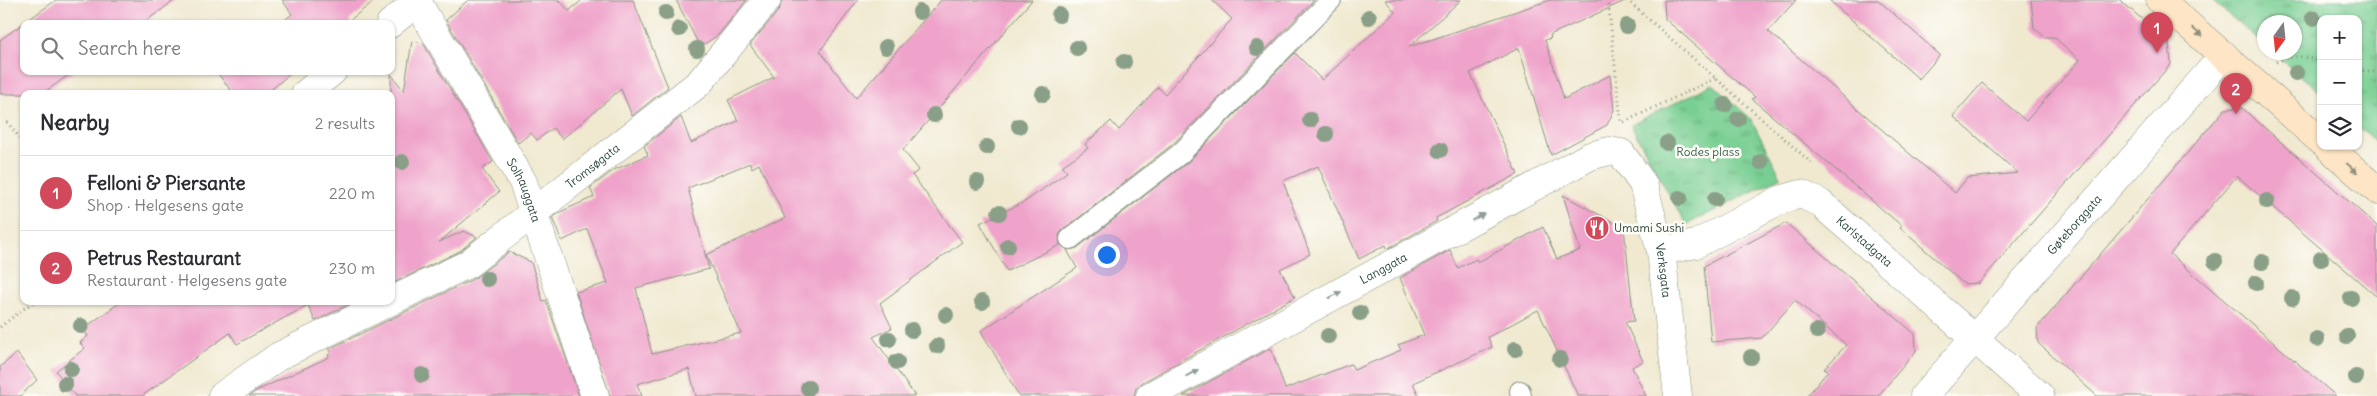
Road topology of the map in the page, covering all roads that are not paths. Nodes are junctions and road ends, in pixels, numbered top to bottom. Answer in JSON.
{"nodes":[{"id":1,"x":767,"y":0,"type":"edge"},
{"id":2,"x":1331,"y":0,"type":"edge"},
{"id":3,"x":2160,"y":0,"type":"edge"},
{"id":4,"x":417,"y":1,"type":"edge"},
{"id":5,"x":395,"y":20,"type":"edge"},
{"id":6,"x":2224,"y":55,"type":"junction"},
{"id":7,"x":328,"y":75,"type":"edge"},
{"id":8,"x":310,"y":90,"type":"edge"},
{"id":9,"x":2317,"y":137,"type":"edge"},
{"id":10,"x":2332,"y":150,"type":"edge"},
{"id":11,"x":1621,"y":153,"type":"joint"},
{"id":12,"x":2377,"y":190,"type":"edge"},
{"id":13,"x":534,"y":210,"type":"junction"},
{"id":14,"x":1070,"y":239,"type":"dead end"},
{"id":15,"x":1661,"y":251,"type":"junction"},
{"id":16,"x":395,"y":299,"type":"edge"},
{"id":17,"x":383,"y":305,"type":"edge"},
{"id":18,"x":1974,"y":339,"type":"junction"},
{"id":19,"x":222,"y":396,"type":"edge"},
{"id":20,"x":595,"y":396,"type":"edge"},
{"id":21,"x":1150,"y":396,"type":"edge"},
{"id":22,"x":1678,"y":396,"type":"edge"},
{"id":23,"x":1924,"y":396,"type":"edge"},
{"id":24,"x":2040,"y":396,"type":"edge"}],
"edges":[{"from":1,"to":13,"type":"street","name":"Tromsøgata"},
{"from":2,"to":14,"type":"lane"},
{"from":3,"to":6,"type":"street","one_way":true},
{"from":4,"to":5,"type":"street"},
{"from":4,"to":13,"type":"street","name":"Solhauggata"},
{"from":6,"to":9,"type":"street"},
{"from":6,"to":18,"type":"street","name":"Gøteborggata"},
{"from":7,"to":8,"type":"street"},
{"from":10,"to":12,"type":"street","one_way":true},
{"from":11,"to":15,"type":"street","name":"Verksgata"},
{"from":21,"to":11,"type":"street","name":"Langgata","one_way":true},
{"from":13,"to":16,"type":"street","name":"Tromsøgata"},
{"from":13,"to":20,"type":"street","name":"Solhauggata"},
{"from":15,"to":18,"type":"street","name":"Karlstadgata"},
{"from":15,"to":22,"type":"street","name":"Verksgata"},
{"from":17,"to":19,"type":"street","name":"Tromsøgata"},
{"from":18,"to":23,"type":"street","name":"Gøteborggata"},
{"from":18,"to":24,"type":"street","name":"Karlstadgata"}]}
